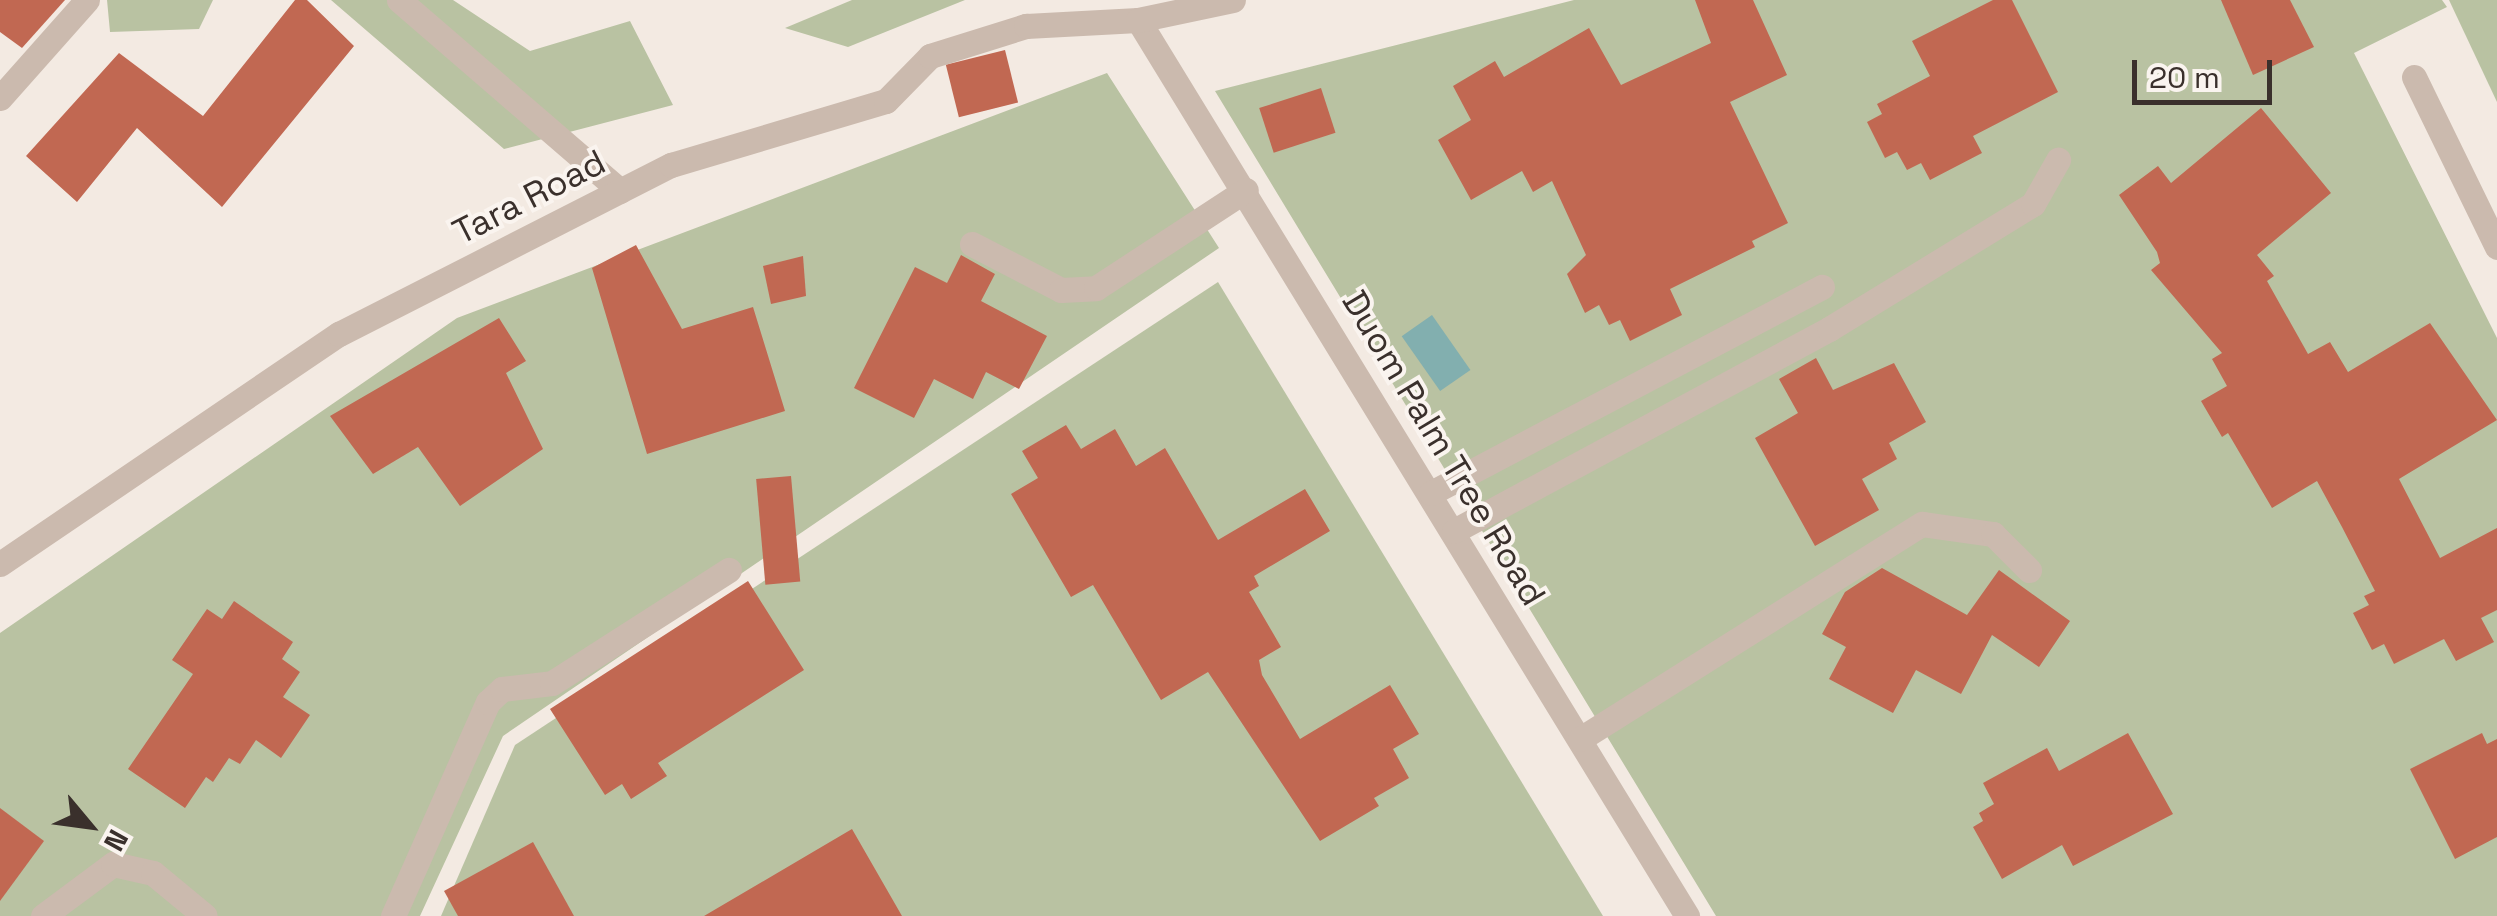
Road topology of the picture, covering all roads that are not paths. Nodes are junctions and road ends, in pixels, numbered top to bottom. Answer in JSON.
{"nodes":[{"id":1,"x":86,"y":0,"type":"edge"},
{"id":2,"x":399,"y":0,"type":"edge"},
{"id":3,"x":1234,"y":0,"type":"edge"},
{"id":4,"x":1138,"y":20,"type":"junction"},
{"id":5,"x":2414,"y":77,"type":"dead end"},
{"id":6,"x":0,"y":98,"type":"edge"},
{"id":7,"x":2058,"y":160,"type":"dead end"},
{"id":8,"x":1246,"y":190,"type":"junction"},
{"id":9,"x":620,"y":191,"type":"junction"},
{"id":10,"x":972,"y":244,"type":"dead end"},
{"id":11,"x":2497,"y":247,"type":"edge"},
{"id":12,"x":1822,"y":287,"type":"dead end"},
{"id":13,"x":1432,"y":493,"type":"junction"},
{"id":14,"x":1454,"y":531,"type":"junction"},
{"id":15,"x":0,"y":564,"type":"edge"},
{"id":16,"x":729,"y":570,"type":"dead end"},
{"id":17,"x":2029,"y":570,"type":"dead end"},
{"id":18,"x":1580,"y":739,"type":"junction"},
{"id":19,"x":43,"y":916,"type":"edge"},
{"id":20,"x":206,"y":916,"type":"edge"},
{"id":21,"x":392,"y":916,"type":"edge"},
{"id":22,"x":1687,"y":916,"type":"edge"}],
"edges":[{"from":1,"to":6,"type":"street"},
{"from":2,"to":9,"type":"street"},
{"from":3,"to":4,"type":"street","name":"Tara Road"},
{"from":4,"to":8,"type":"street","name":"Duom Palm Tree Road"},
{"from":4,"to":9,"type":"street","name":"Tara Road"},
{"from":5,"to":11,"type":"street"},
{"from":7,"to":14,"type":"street"},
{"from":8,"to":10,"type":"street"},
{"from":8,"to":13,"type":"street","name":"Duom Palm Tree Road"},
{"from":9,"to":15,"type":"street","name":"Tara Road"},
{"from":12,"to":13,"type":"street"},
{"from":13,"to":14,"type":"street","name":"Duom Palm Tree Road"},
{"from":14,"to":18,"type":"street","name":"Duom Palm Tree Road"},
{"from":16,"to":21,"type":"street"},
{"from":17,"to":18,"type":"street"},
{"from":18,"to":22,"type":"street","name":"Duom Palm Tree Road"},
{"from":19,"to":20,"type":"street"}]}
